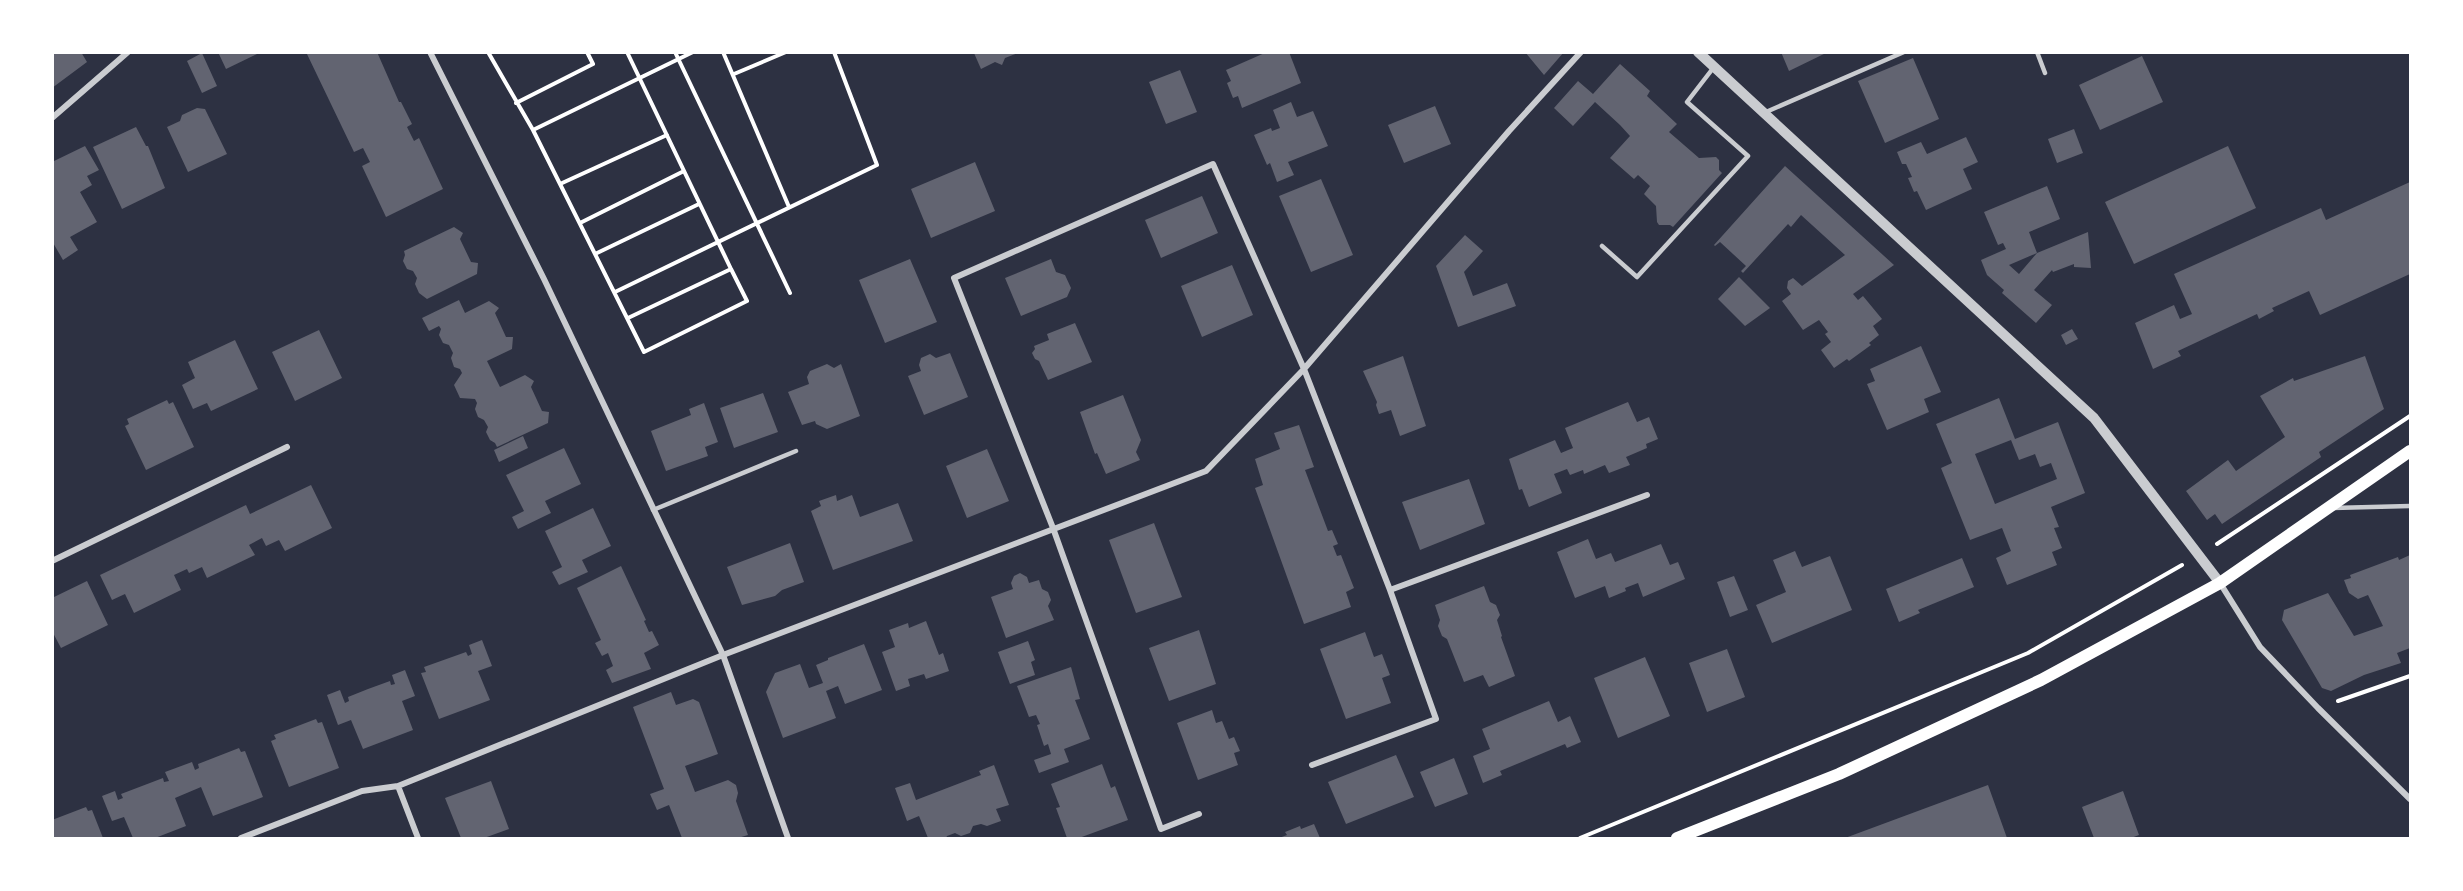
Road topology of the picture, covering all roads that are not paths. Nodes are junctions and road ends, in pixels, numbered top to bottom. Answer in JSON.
{"nodes":[{"id":1,"x":128,"y":52,"type":"edge"},
{"id":2,"x":430,"y":52,"type":"edge"},
{"id":3,"x":1581,"y":52,"type":"edge"},
{"id":4,"x":1698,"y":52,"type":"edge"},
{"id":5,"x":1904,"y":52,"type":"edge"},
{"id":6,"x":2037,"y":52,"type":"edge"},
{"id":7,"x":1714,"y":67,"type":"junction"},
{"id":8,"x":2045,"y":73,"type":"dead end"},
{"id":9,"x":1763,"y":113,"type":"junction"},
{"id":10,"x":52,"y":118,"type":"edge"},
{"id":11,"x":1602,"y":246,"type":"dead end"},
{"id":12,"x":1304,"y":369,"type":"junction"},
{"id":13,"x":287,"y":447,"type":"dead end"},
{"id":14,"x":796,"y":451,"type":"dead end"},
{"id":15,"x":2410,"y":451,"type":"edge"},
{"id":16,"x":1647,"y":495,"type":"dead end"},
{"id":17,"x":2410,"y":506,"type":"edge"},
{"id":18,"x":2328,"y":508,"type":"junction"},
{"id":19,"x":653,"y":510,"type":"junction"},
{"id":20,"x":1053,"y":528,"type":"junction"},
{"id":21,"x":52,"y":561,"type":"edge"},
{"id":22,"x":2220,"y":583,"type":"junction"},
{"id":23,"x":1390,"y":590,"type":"junction"},
{"id":24,"x":723,"y":655,"type":"junction"},
{"id":25,"x":1312,"y":765,"type":"dead end"},
{"id":26,"x":398,"y":786,"type":"junction"},
{"id":27,"x":2410,"y":799,"type":"edge"},
{"id":28,"x":1199,"y":814,"type":"dead end"},
{"id":29,"x":241,"y":838,"type":"edge"},
{"id":30,"x":418,"y":838,"type":"edge"},
{"id":31,"x":788,"y":838,"type":"edge"},
{"id":32,"x":1677,"y":838,"type":"edge"}],
"edges":[{"from":1,"to":10,"type":"street"},
{"from":2,"to":19,"type":"street"},
{"from":3,"to":12,"type":"street"},
{"from":4,"to":7,"type":"street"},
{"from":5,"to":9,"type":"lane"},
{"from":6,"to":8,"type":"lane"},
{"from":7,"to":9,"type":"street"},
{"from":7,"to":11,"type":"lane"},
{"from":9,"to":22,"type":"street"},
{"from":12,"to":20,"type":"street"},
{"from":12,"to":20,"type":"street"},
{"from":12,"to":23,"type":"street"},
{"from":13,"to":21,"type":"street"},
{"from":14,"to":19,"type":"lane"},
{"from":15,"to":18,"type":"main road"},
{"from":16,"to":23,"type":"street"},
{"from":17,"to":18,"type":"lane"},
{"from":18,"to":22,"type":"main road"},
{"from":19,"to":24,"type":"street"},
{"from":20,"to":24,"type":"street"},
{"from":20,"to":28,"type":"street"},
{"from":22,"to":27,"type":"street"},
{"from":22,"to":32,"type":"main road"},
{"from":23,"to":25,"type":"street"},
{"from":24,"to":26,"type":"street"},
{"from":24,"to":31,"type":"street"},
{"from":26,"to":29,"type":"street"},
{"from":26,"to":30,"type":"street"}]}
